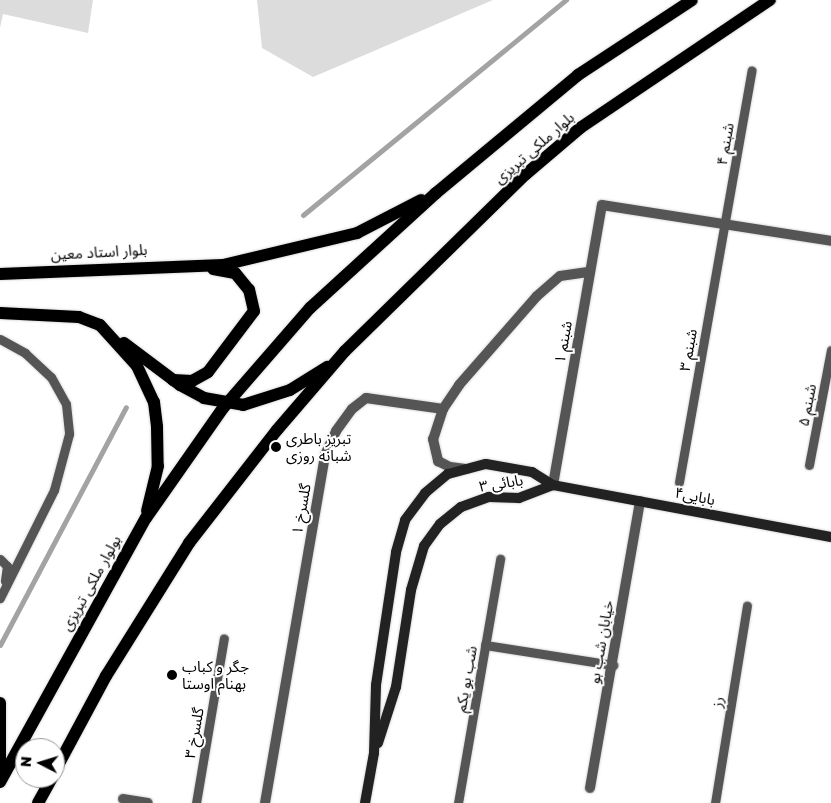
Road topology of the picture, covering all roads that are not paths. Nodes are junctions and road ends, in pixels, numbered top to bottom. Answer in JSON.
{"nodes":[{"id":1,"x":692,"y":0,"type":"edge"},
{"id":2,"x":770,"y":0,"type":"edge"},
{"id":3,"x":752,"y":70,"type":"dead end"},
{"id":4,"x":436,"y":193,"type":"junction"},
{"id":5,"x":725,"y":224,"type":"junction"},
{"id":6,"x":831,"y":241,"type":"edge"},
{"id":7,"x":197,"y":264,"type":"junction"},
{"id":8,"x":590,"y":272,"type":"junction"},
{"id":9,"x":0,"y":274,"type":"edge"},
{"id":10,"x":0,"y":313,"type":"edge"},
{"id":11,"x":100,"y":325,"type":"junction"},
{"id":12,"x":0,"y":339,"type":"edge"},
{"id":13,"x":831,"y":350,"type":"edge"},
{"id":14,"x":342,"y":356,"type":"junction"},
{"id":15,"x":173,"y":380,"type":"junction"},
{"id":16,"x":223,"y":408,"type":"joint"},
{"id":17,"x":443,"y":409,"type":"junction"},
{"id":18,"x":809,"y":465,"type":"dead end"},
{"id":19,"x":467,"y":469,"type":"junction"},
{"id":20,"x":679,"y":482,"type":"dead end"},
{"id":21,"x":553,"y":485,"type":"junction"},
{"id":22,"x":640,"y":501,"type":"junction"},
{"id":23,"x":146,"y":518,"type":"junction"},
{"id":24,"x":831,"y":537,"type":"edge"},
{"id":25,"x":0,"y":559,"type":"edge"},
{"id":26,"x":500,"y":559,"type":"dead end"},
{"id":27,"x":2,"y":594,"type":"edge"},
{"id":28,"x":747,"y":606,"type":"dead end"},
{"id":29,"x":224,"y":638,"type":"dead end"},
{"id":30,"x":485,"y":645,"type":"junction"},
{"id":31,"x":612,"y":665,"type":"junction"},
{"id":32,"x":0,"y":703,"type":"edge"},
{"id":33,"x":65,"y":753,"type":"edge"},
{"id":34,"x":374,"y":753,"type":"junction"},
{"id":35,"x":0,"y":771,"type":"edge"},
{"id":36,"x":0,"y":782,"type":"edge"},
{"id":37,"x":46,"y":788,"type":"edge"},
{"id":38,"x":590,"y":788,"type":"dead end"},
{"id":39,"x":123,"y":801,"type":"edge"},
{"id":40,"x":38,"y":803,"type":"edge"},
{"id":41,"x":148,"y":803,"type":"edge"},
{"id":42,"x":196,"y":803,"type":"edge"},
{"id":43,"x":265,"y":803,"type":"edge"},
{"id":44,"x":365,"y":803,"type":"edge"},
{"id":45,"x":458,"y":803,"type":"edge"},
{"id":46,"x":715,"y":803,"type":"edge"}],
"edges":[{"from":1,"to":4,"type":"main road","name":"بلوار ملکى تبریزى"},
{"from":2,"to":14,"type":"main road","name":"بلوار ملکى تبریزى"},
{"from":3,"to":5,"type":"lane","name":"شبنم ۴"},
{"from":4,"to":7,"type":"main road","name":"بلوار استاد معین"},
{"from":4,"to":16,"type":"main road","name":"بلوار ملکى تبریزى"},
{"from":5,"to":6,"type":"street"},
{"from":5,"to":8,"type":"street","name":"شبنم ۱"},
{"from":5,"to":20,"type":"lane","name":"شبنم ۳"},
{"from":7,"to":9,"type":"main road","name":"بلوار استاد معین"},
{"from":7,"to":15,"type":"main road"},
{"from":8,"to":17,"type":"street"},
{"from":8,"to":21,"type":"street","name":"شبنم ۱"},
{"from":10,"to":11,"type":"main road"},
{"from":11,"to":15,"type":"main road"},
{"from":11,"to":23,"type":"main road"},
{"from":12,"to":27,"type":"lane"},
{"from":13,"to":18,"type":"lane","name":"شبنم ۵"},
{"from":14,"to":15,"type":"main road"},
{"from":14,"to":33,"type":"main road"},
{"from":16,"to":23,"type":"main road","name":"بولوار ملکی تبریزی"},
{"from":17,"to":19,"type":"street"},
{"from":17,"to":43,"type":"street","name":"گلسرخ ۱"},
{"from":19,"to":21,"type":"main road","name":"بابائی ۳"},
{"from":19,"to":34,"type":"main road","name":"بابائی ۳"},
{"from":21,"to":22,"type":"main road","name":"بابایی۴"},
{"from":21,"to":34,"type":"main road","name":"بابائی ۳"},
{"from":22,"to":24,"type":"main road","name":"بابایی۴"},
{"from":22,"to":31,"type":"street","name":"خیابان شب بو"},
{"from":23,"to":36,"type":"main road","name":"بولوار ملکی تبریزی"},
{"from":25,"to":27,"type":"lane"},
{"from":26,"to":30,"type":"lane","name":"شب بو یکم"},
{"from":28,"to":46,"type":"lane","name":"رز"},
{"from":29,"to":42,"type":"lane","name":"گلسرخ ۳"},
{"from":30,"to":31,"type":"lane"},
{"from":30,"to":45,"type":"lane","name":"شب بو یکم"},
{"from":31,"to":38,"type":"street","name":"خیابان شب بو"},
{"from":32,"to":35,"type":"main road"},
{"from":34,"to":44,"type":"main road","name":"بابائی ۳"},
{"from":37,"to":40,"type":"main road"},
{"from":39,"to":41,"type":"street"}]}
